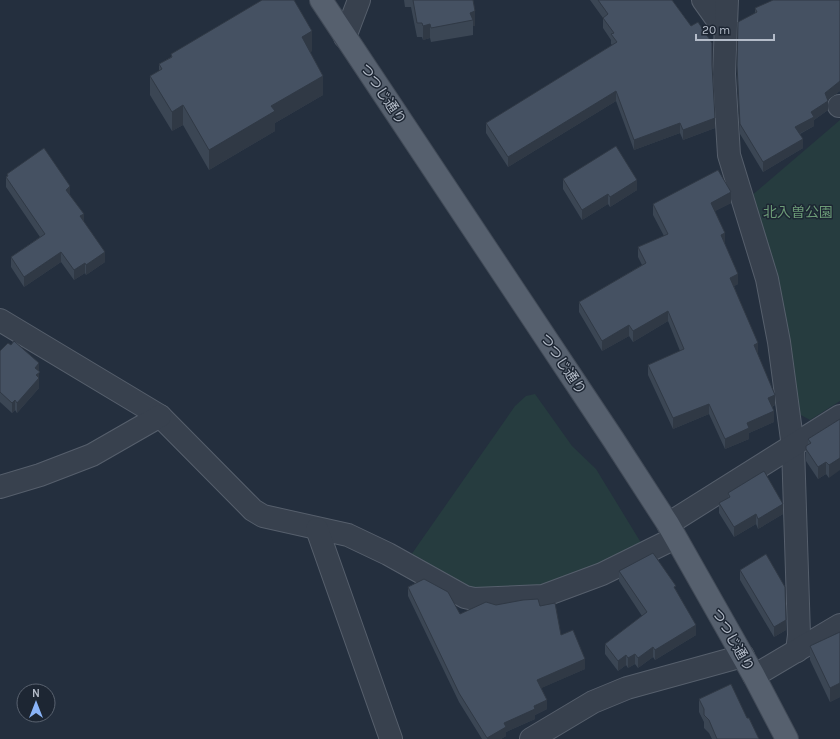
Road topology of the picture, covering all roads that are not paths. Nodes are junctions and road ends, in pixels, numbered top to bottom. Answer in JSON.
{"nodes":[{"id":1,"x":321,"y":0,"type":"edge"},
{"id":2,"x":359,"y":0,"type":"edge"},
{"id":3,"x":703,"y":0,"type":"edge"},
{"id":4,"x":727,"y":0,"type":"edge"},
{"id":5,"x":725,"y":31,"type":"junction"},
{"id":6,"x":345,"y":37,"type":"junction"},
{"id":7,"x":0,"y":320,"type":"edge"},
{"id":8,"x":160,"y":416,"type":"junction"},
{"id":9,"x":840,"y":416,"type":"edge"},
{"id":10,"x":793,"y":447,"type":"junction"},
{"id":11,"x":0,"y":487,"type":"edge"},
{"id":12,"x":317,"y":529,"type":"junction"},
{"id":13,"x":671,"y":531,"type":"junction"},
{"id":14,"x":840,"y":625,"type":"edge"},
{"id":15,"x":797,"y":651,"type":"junction"},
{"id":16,"x":743,"y":656,"type":"junction"},
{"id":17,"x":754,"y":676,"type":"junction"},
{"id":18,"x":391,"y":739,"type":"edge"},
{"id":19,"x":531,"y":739,"type":"edge"},
{"id":20,"x":787,"y":739,"type":"edge"}],
"edges":[{"from":1,"to":6,"type":"main road","name":"つつじ通り"},
{"from":2,"to":6,"type":"street"},
{"from":3,"to":5,"type":"street"},
{"from":4,"to":5,"type":"street"},
{"from":5,"to":10,"type":"street"},
{"from":6,"to":13,"type":"main road","name":"つつじ通り"},
{"from":7,"to":8,"type":"street"},
{"from":8,"to":11,"type":"street"},
{"from":8,"to":12,"type":"street"},
{"from":9,"to":10,"type":"street"},
{"from":10,"to":13,"type":"street"},
{"from":10,"to":15,"type":"street"},
{"from":12,"to":13,"type":"street"},
{"from":12,"to":18,"type":"street"},
{"from":13,"to":16,"type":"main road","name":"つつじ通り"},
{"from":14,"to":15,"type":"street"},
{"from":15,"to":17,"type":"street"},
{"from":16,"to":17,"type":"main road","name":"つつじ通り"},
{"from":16,"to":19,"type":"street"},
{"from":17,"to":20,"type":"main road","name":"つつじ通り"}]}
